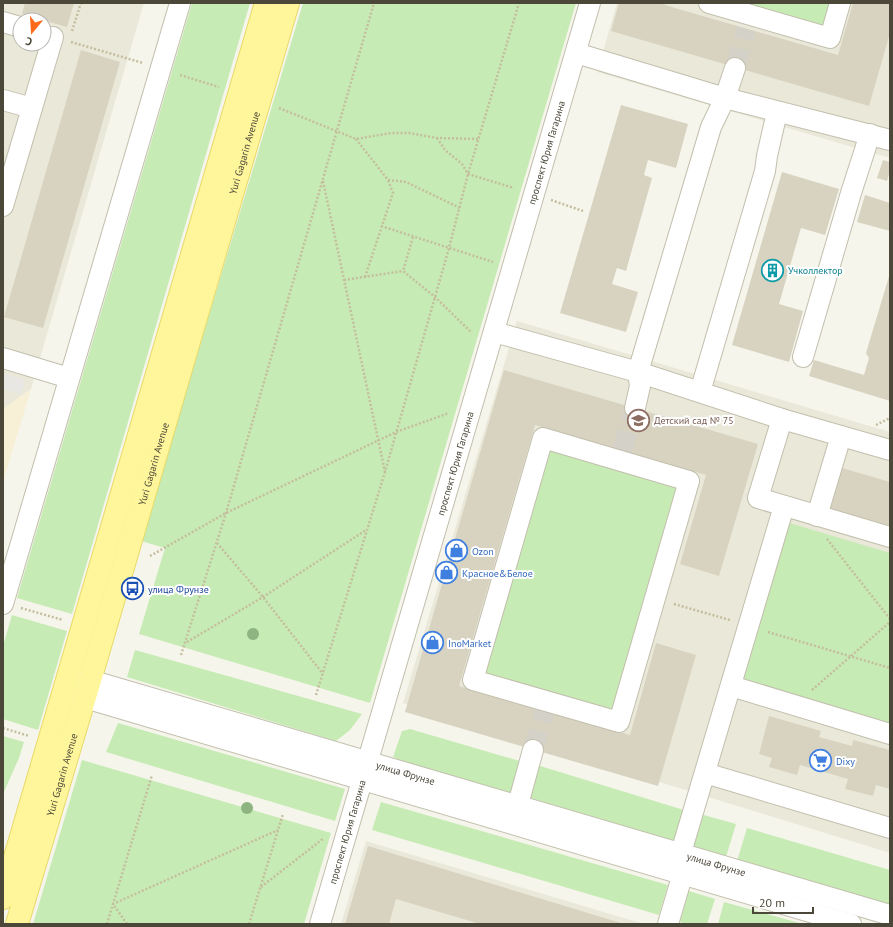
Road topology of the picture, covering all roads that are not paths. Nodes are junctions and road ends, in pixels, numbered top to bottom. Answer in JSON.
{"nodes":[{"id":1,"x":180,"y":3,"type":"edge"},
{"id":2,"x":266,"y":3,"type":"edge"},
{"id":3,"x":288,"y":3,"type":"edge"},
{"id":4,"x":590,"y":3,"type":"edge"},
{"id":5,"x":709,"y":3,"type":"edge"},
{"id":6,"x":840,"y":3,"type":"edge"},
{"id":7,"x":55,"y":37,"type":"edge"},
{"id":8,"x":576,"y":53,"type":"junction"},
{"id":9,"x":735,"y":68,"type":"tunnel mouth"},
{"id":10,"x":725,"y":98,"type":"junction"},
{"id":11,"x":3,"y":100,"type":"edge"},
{"id":12,"x":32,"y":108,"type":"junction"},
{"id":13,"x":776,"y":112,"type":"junction"},
{"id":14,"x":870,"y":134,"type":"junction"},
{"id":15,"x":890,"y":140,"type":"edge"},
{"id":16,"x":3,"y":206,"type":"edge"},
{"id":17,"x":491,"y":340,"type":"junction"},
{"id":18,"x":803,"y":357,"type":"dead end"},
{"id":19,"x":3,"y":358,"type":"edge"},
{"id":20,"x":638,"y":372,"type":"junction"},
{"id":21,"x":70,"y":378,"type":"junction"},
{"id":22,"x":700,"y":392,"type":"junction"},
{"id":23,"x":635,"y":408,"type":"tunnel mouth"},
{"id":24,"x":782,"y":419,"type":"junction"},
{"id":25,"x":841,"y":436,"type":"junction"},
{"id":26,"x":890,"y":450,"type":"edge"},
{"id":27,"x":784,"y":506,"type":"junction"},
{"id":28,"x":817,"y":516,"type":"junction"},
{"id":29,"x":890,"y":537,"type":"edge"},
{"id":30,"x":10,"y":552,"type":"edge"},
{"id":31,"x":12,"y":606,"type":"edge"},
{"id":32,"x":66,"y":683,"type":"junction"},
{"id":33,"x":731,"y":686,"type":"junction"},
{"id":34,"x":87,"y":689,"type":"junction"},
{"id":35,"x":546,"y":706,"type":"joint"},
{"id":36,"x":890,"y":734,"type":"edge"},
{"id":37,"x":533,"y":750,"type":"tunnel mouth"},
{"id":38,"x":365,"y":771,"type":"junction"},
{"id":39,"x":705,"y":773,"type":"junction"},
{"id":40,"x":516,"y":815,"type":"junction"},
{"id":41,"x":890,"y":828,"type":"edge"},
{"id":42,"x":682,"y":864,"type":"junction"},
{"id":43,"x":3,"y":898,"type":"edge"},
{"id":44,"x":883,"y":917,"type":"edge"},
{"id":45,"x":17,"y":924,"type":"edge"},
{"id":46,"x":320,"y":924,"type":"edge"},
{"id":47,"x":668,"y":924,"type":"edge"},
{"id":48,"x":851,"y":924,"type":"edge"}],
"edges":[{"from":1,"to":21,"type":"street"},
{"from":2,"to":32,"type":"main road","name":"Yuri Gagarin Avenue"},
{"from":3,"to":34,"type":"main road","name":"Yuri Gagarin Avenue"},
{"from":4,"to":8,"type":"street","name":"проспект Юрия Гагарина"},
{"from":5,"to":6,"type":"street"},
{"from":7,"to":12,"type":"street"},
{"from":8,"to":10,"type":"street"},
{"from":8,"to":17,"type":"street","name":"проспект Юрия Гагарина"},
{"from":9,"to":10,"type":"street"},
{"from":10,"to":13,"type":"street"},
{"from":10,"to":20,"type":"street"},
{"from":11,"to":12,"type":"street"},
{"from":12,"to":16,"type":"street"},
{"from":13,"to":14,"type":"street"},
{"from":13,"to":22,"type":"street"},
{"from":14,"to":15,"type":"street"},
{"from":14,"to":18,"type":"street"},
{"from":17,"to":20,"type":"street"},
{"from":17,"to":38,"type":"street","name":"проспект Юрия Гагарина"},
{"from":19,"to":21,"type":"street"},
{"from":20,"to":22,"type":"street"},
{"from":20,"to":23,"type":"street"},
{"from":21,"to":30,"type":"street"},
{"from":22,"to":24,"type":"street"},
{"from":24,"to":25,"type":"street"},
{"from":24,"to":27,"type":"street"},
{"from":25,"to":26,"type":"street"},
{"from":25,"to":28,"type":"street"},
{"from":27,"to":28,"type":"street"},
{"from":27,"to":33,"type":"street"},
{"from":28,"to":29,"type":"street"},
{"from":30,"to":31,"type":"street"},
{"from":32,"to":34,"type":"street","name":"улица Фрунзе"},
{"from":32,"to":43,"type":"main road","name":"Yuri Gagarin Avenue"},
{"from":33,"to":36,"type":"street"},
{"from":33,"to":39,"type":"street"},
{"from":34,"to":38,"type":"street","name":"улица Фрунзе"},
{"from":34,"to":45,"type":"main road","name":"Yuri Gagarin Avenue"},
{"from":35,"to":35,"type":"street"},
{"from":37,"to":40,"type":"street"},
{"from":38,"to":40,"type":"street","name":"улица Фрунзе"},
{"from":38,"to":46,"type":"street","name":"проспект Юрия Гагарина"},
{"from":39,"to":41,"type":"street"},
{"from":39,"to":42,"type":"street"},
{"from":40,"to":42,"type":"street","name":"улица Фрунзе"},
{"from":42,"to":44,"type":"street","name":"улица Фрунзе"},
{"from":42,"to":47,"type":"street"},
{"from":42,"to":48,"type":"street","name":"улица Фрунзе"}]}
